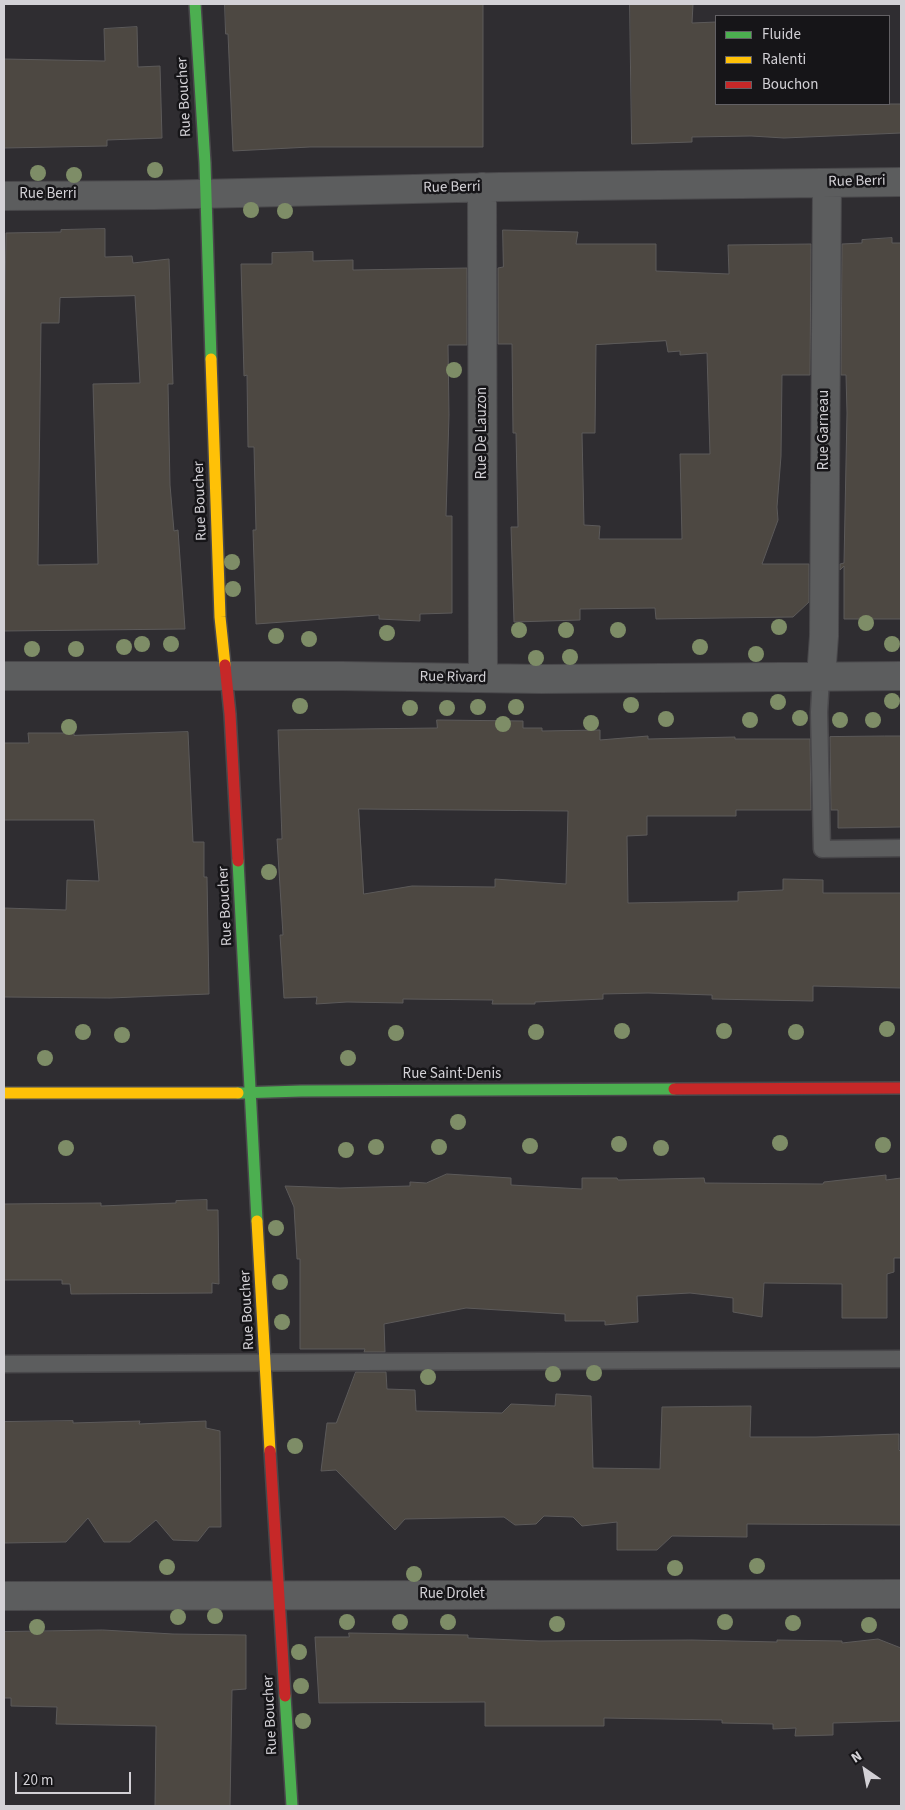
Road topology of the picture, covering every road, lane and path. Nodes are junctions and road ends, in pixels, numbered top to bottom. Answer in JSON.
{"nodes":[{"id":1,"x":195,"y":4,"type":"edge"},
{"id":2,"x":901,"y":182,"type":"edge"},
{"id":3,"x":827,"y":183,"type":"junction"},
{"id":4,"x":482,"y":187,"type":"junction"},
{"id":5,"x":205,"y":193,"type":"junction"},
{"id":6,"x":4,"y":196,"type":"edge"},
{"id":7,"x":4,"y":676,"type":"edge"},
{"id":8,"x":226,"y":676,"type":"junction"},
{"id":9,"x":901,"y":676,"type":"edge"},
{"id":10,"x":821,"y":677,"type":"junction"},
{"id":11,"x":483,"y":678,"type":"junction"},
{"id":12,"x":901,"y":848,"type":"edge"},
{"id":13,"x":901,"y":1088,"type":"edge"},
{"id":14,"x":4,"y":1093,"type":"edge"},
{"id":15,"x":250,"y":1093,"type":"junction"},
{"id":16,"x":901,"y":1359,"type":"edge"},
{"id":17,"x":4,"y":1364,"type":"edge"},
{"id":18,"x":265,"y":1364,"type":"junction"},
{"id":19,"x":901,"y":1594,"type":"edge"},
{"id":20,"x":279,"y":1595,"type":"junction"},
{"id":21,"x":4,"y":1596,"type":"edge"},
{"id":22,"x":292,"y":1806,"type":"edge"}],
"edges":[{"from":1,"to":5,"type":"street","name":"Rue Boucher"},
{"from":2,"to":3,"type":"street","name":"Rue Berri"},
{"from":3,"to":4,"type":"street","name":"Rue Berri"},
{"from":3,"to":10,"type":"street","name":"Rue Garneau"},
{"from":4,"to":5,"type":"street","name":"Rue Berri"},
{"from":4,"to":11,"type":"street","name":"Rue De Lauzon"},
{"from":5,"to":6,"type":"street","name":"Rue Berri"},
{"from":5,"to":8,"type":"street","name":"Rue Boucher"},
{"from":7,"to":8,"type":"street","name":"Rue Rivard"},
{"from":8,"to":11,"type":"street","name":"Rue Rivard"},
{"from":8,"to":15,"type":"street","name":"Rue Boucher"},
{"from":9,"to":10,"type":"street","name":"Rue Rivard"},
{"from":10,"to":11,"type":"street","name":"Rue Rivard"},
{"from":10,"to":12,"type":"lane"},
{"from":13,"to":15,"type":"street","name":"Rue Saint-Denis"},
{"from":14,"to":15,"type":"street","name":"Rue Saint-Denis"},
{"from":15,"to":18,"type":"street","name":"Rue Boucher"},
{"from":16,"to":18,"type":"lane"},
{"from":17,"to":18,"type":"lane"},
{"from":18,"to":20,"type":"street","name":"Rue Boucher"},
{"from":19,"to":20,"type":"street","name":"Rue Drolet"},
{"from":20,"to":21,"type":"street","name":"Rue Drolet"},
{"from":20,"to":22,"type":"street","name":"Rue Boucher"}]}
